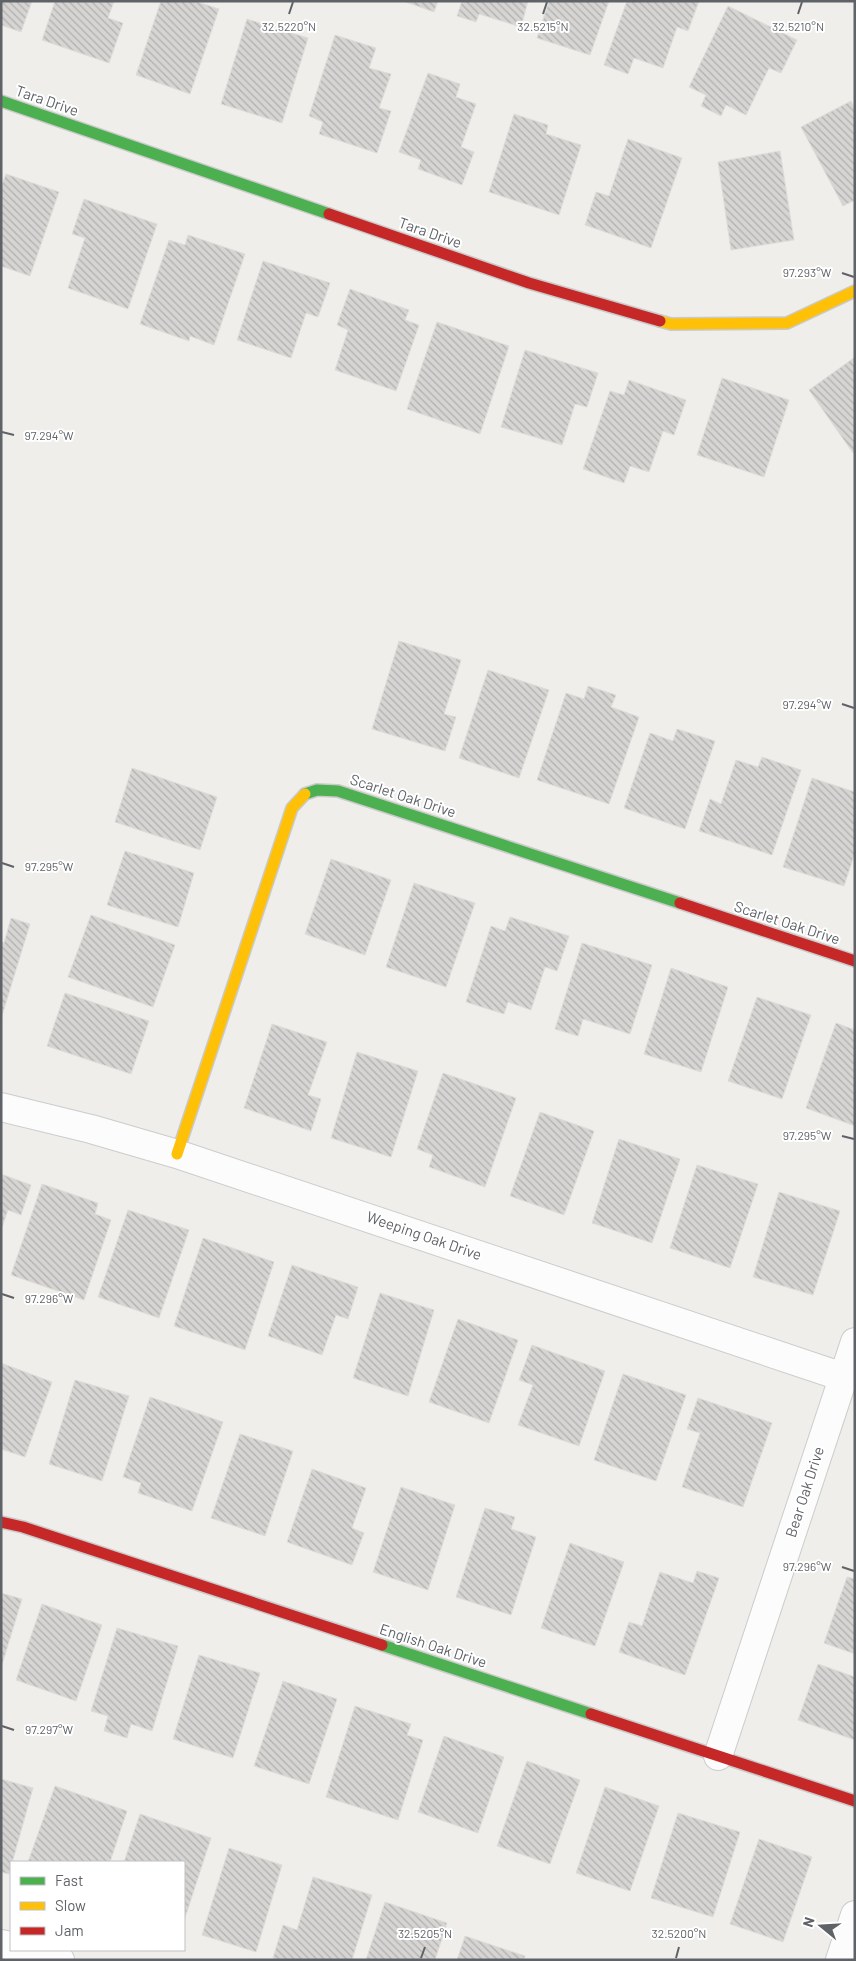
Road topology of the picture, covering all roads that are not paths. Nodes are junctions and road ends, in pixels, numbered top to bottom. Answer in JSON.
{"nodes":[{"id":1,"x":1,"y":101,"type":"edge"},
{"id":2,"x":855,"y":291,"type":"edge"},
{"id":3,"x":855,"y":961,"type":"edge"},
{"id":4,"x":1,"y":1107,"type":"edge"},
{"id":5,"x":177,"y":1154,"type":"junction"},
{"id":6,"x":855,"y":1342,"type":"edge"},
{"id":7,"x":843,"y":1377,"type":"junction"},
{"id":8,"x":1,"y":1522,"type":"edge"},
{"id":9,"x":718,"y":1756,"type":"junction"},
{"id":10,"x":855,"y":1802,"type":"edge"},
{"id":11,"x":855,"y":1915,"type":"edge"},
{"id":12,"x":29,"y":1951,"type":"edge"},
{"id":13,"x":60,"y":1960,"type":"edge"},
{"id":14,"x":840,"y":1960,"type":"edge"}],
"edges":[{"from":1,"to":2,"type":"street","name":"Tara Drive"},
{"from":3,"to":5,"type":"street","name":"Scarlet Oak Drive"},
{"from":4,"to":5,"type":"street","name":"Weeping Oak Drive"},
{"from":5,"to":7,"type":"street","name":"Weeping Oak Drive"},
{"from":6,"to":7,"type":"street","name":"Bear Oak Drive"},
{"from":7,"to":9,"type":"street","name":"Bear Oak Drive"},
{"from":8,"to":9,"type":"street","name":"English Oak Drive"},
{"from":9,"to":10,"type":"street","name":"English Oak Drive"},
{"from":11,"to":14,"type":"street"},
{"from":12,"to":13,"type":"street"}]}
